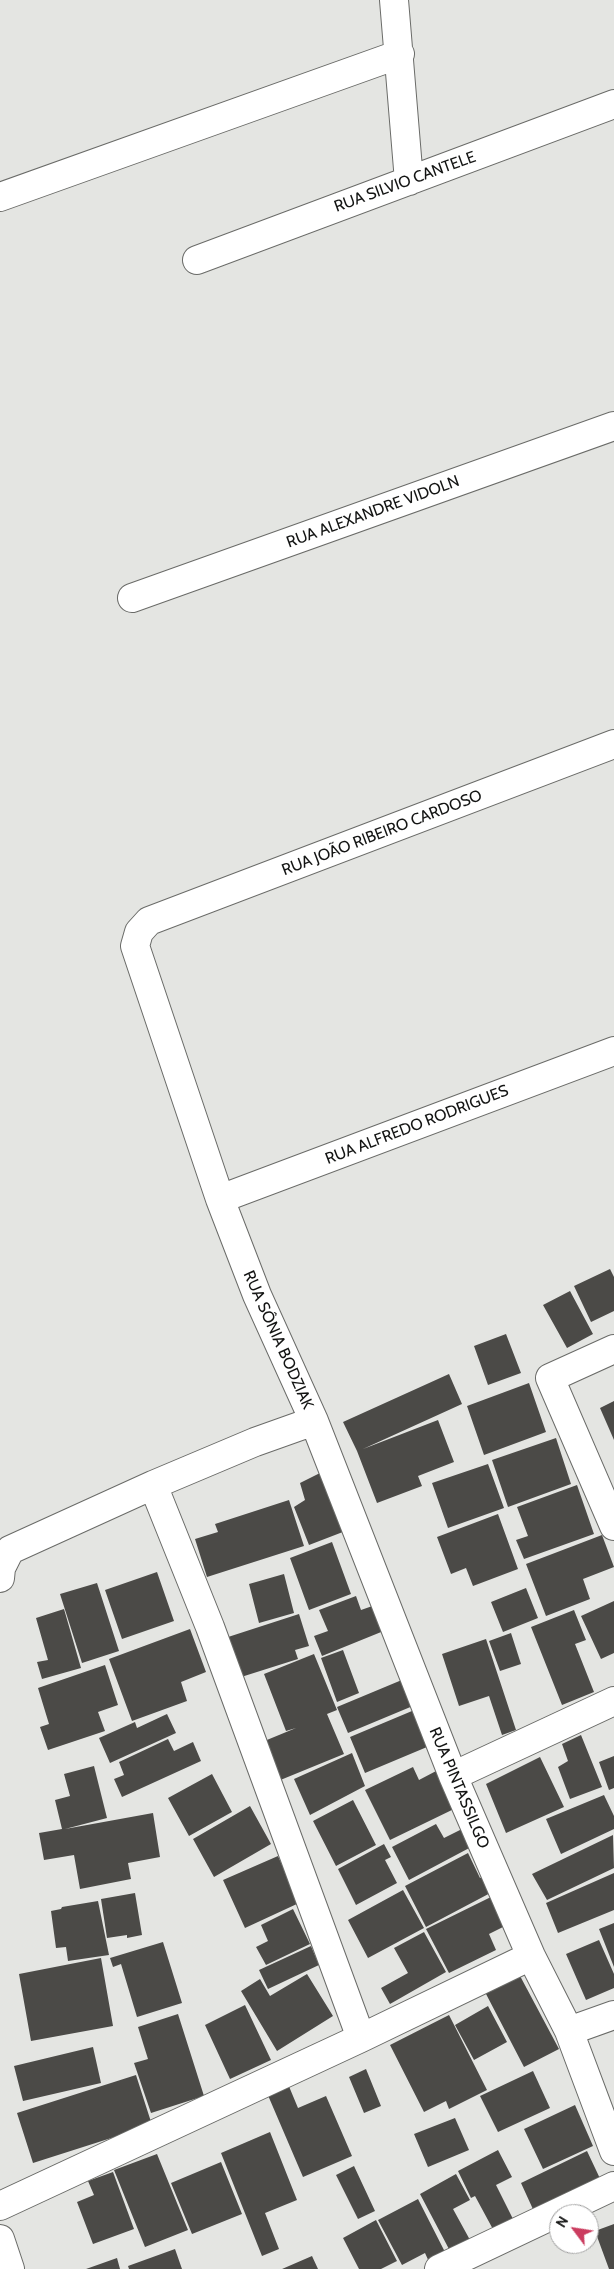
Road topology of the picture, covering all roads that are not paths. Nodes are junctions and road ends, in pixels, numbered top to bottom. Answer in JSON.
{"nodes":[{"id":1,"x":394,"y":0,"type":"edge"},
{"id":2,"x":400,"y":54,"type":"junction"},
{"id":3,"x":614,"y":104,"type":"edge"},
{"id":4,"x":409,"y":181,"type":"junction"},
{"id":5,"x":0,"y":197,"type":"edge"},
{"id":6,"x":197,"y":260,"type":"dead end"},
{"id":7,"x":614,"y":426,"type":"edge"},
{"id":8,"x":132,"y":598,"type":"dead end"},
{"id":9,"x":614,"y":744,"type":"edge"},
{"id":10,"x":150,"y":921,"type":"joint"},
{"id":11,"x":614,"y":1050,"type":"edge"},
{"id":12,"x":220,"y":1199,"type":"junction"},
{"id":13,"x":614,"y":1349,"type":"edge"},
{"id":14,"x":314,"y":1421,"type":"junction"},
{"id":15,"x":153,"y":1485,"type":"junction"},
{"id":16,"x":614,"y":1526,"type":"edge"},
{"id":17,"x":0,"y":1578,"type":"edge"},
{"id":18,"x":614,"y":1701,"type":"edge"},
{"id":19,"x":453,"y":1776,"type":"junction"},
{"id":20,"x":532,"y":1956,"type":"junction"},
{"id":21,"x":614,"y":2014,"type":"edge"},
{"id":22,"x":569,"y":2031,"type":"junction"},
{"id":23,"x":361,"y":2038,"type":"junction"},
{"id":24,"x":614,"y":2151,"type":"edge"},
{"id":25,"x":614,"y":2186,"type":"edge"},
{"id":26,"x":0,"y":2206,"type":"edge"},
{"id":27,"x":0,"y":2239,"type":"edge"},
{"id":28,"x":10,"y":2269,"type":"edge"},
{"id":29,"x":439,"y":2269,"type":"edge"}],
"edges":[{"from":1,"to":2,"type":"street"},
{"from":2,"to":4,"type":"street"},
{"from":2,"to":5,"type":"street"},
{"from":3,"to":4,"type":"street","name":"RUA SILVIO CANTELE"},
{"from":4,"to":6,"type":"street","name":"RUA SILVIO CANTELE"},
{"from":7,"to":8,"type":"street","name":"RUA ALEXANDRE VIDOLN"},
{"from":9,"to":10,"type":"street","name":"RUA JOÃO RIBEIRO CARDOSO"},
{"from":10,"to":12,"type":"street","name":"RUA SÔNIA BODZIAK"},
{"from":11,"to":12,"type":"street","name":"RUA ALFREDO RODRIGUES"},
{"from":12,"to":14,"type":"street","name":"RUA SÔNIA BODZIAK"},
{"from":13,"to":16,"type":"street"},
{"from":14,"to":15,"type":"street","name":"RUA SÔNIA BODZIAK"},
{"from":14,"to":19,"type":"street","name":"RUA PINTASSILGO"},
{"from":15,"to":17,"type":"street","name":"RUA SÔNIA BODZIAK"},
{"from":15,"to":23,"type":"street"},
{"from":18,"to":19,"type":"street"},
{"from":19,"to":20,"type":"street","name":"RUA PINTASSILGO"},
{"from":20,"to":22,"type":"street","name":"RUA PINTASSILGO"},
{"from":20,"to":23,"type":"street"},
{"from":21,"to":22,"type":"street"},
{"from":22,"to":24,"type":"street","name":"RUA PINTASSILGO"},
{"from":23,"to":26,"type":"street"},
{"from":25,"to":29,"type":"street"},
{"from":27,"to":28,"type":"street"}]}
